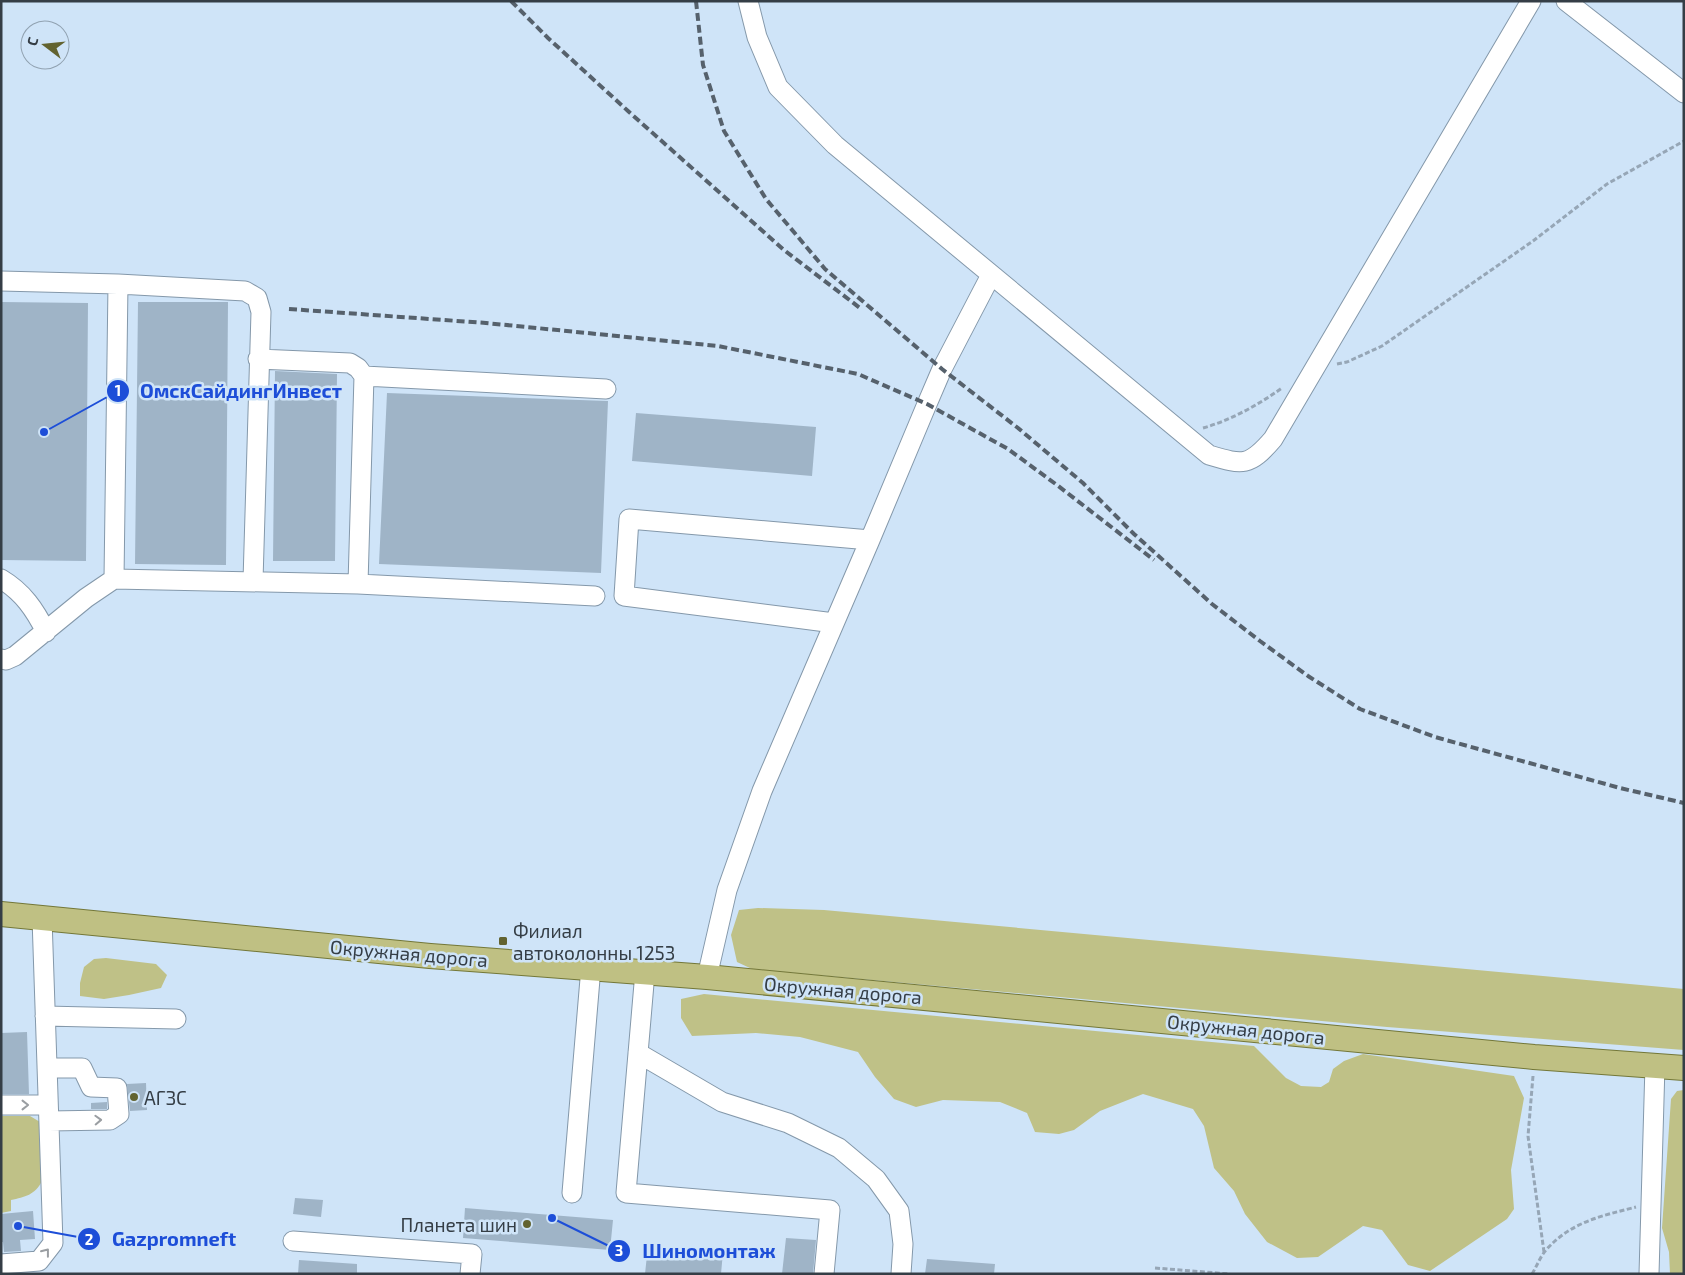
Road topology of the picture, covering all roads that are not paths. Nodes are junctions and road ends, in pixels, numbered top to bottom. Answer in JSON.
{"nodes":[{"id":1,"x":748,"y":1,"type":"edge"},
{"id":2,"x":1531,"y":1,"type":"edge"},
{"id":3,"x":1566,"y":1,"type":"edge"},
{"id":4,"x":1684,"y":93,"type":"edge"},
{"id":5,"x":991,"y":275,"type":"junction"},
{"id":6,"x":1,"y":281,"type":"edge"},
{"id":7,"x":118,"y":284,"type":"junction"},
{"id":8,"x":258,"y":359,"type":"junction"},
{"id":9,"x":364,"y":376,"type":"junction"},
{"id":10,"x":606,"y":389,"type":"dead end"},
{"id":11,"x":870,"y":540,"type":"junction"},
{"id":12,"x":1,"y":579,"type":"edge"},
{"id":13,"x":114,"y":579,"type":"junction"},
{"id":14,"x":253,"y":581,"type":"junction"},
{"id":15,"x":358,"y":584,"type":"junction"},
{"id":16,"x":595,"y":596,"type":"dead end"},
{"id":17,"x":834,"y":623,"type":"junction"},
{"id":18,"x":46,"y":632,"type":"junction"},
{"id":19,"x":1,"y":659,"type":"edge"},
{"id":20,"x":1,"y":914,"type":"edge"},
{"id":21,"x":42,"y":918,"type":"junction"},
{"id":22,"x":591,"y":968,"type":"junction"},
{"id":23,"x":645,"y":972,"type":"junction"},
{"id":24,"x":707,"y":978,"type":"junction"},
{"id":25,"x":45,"y":1016,"type":"junction"},
{"id":26,"x":176,"y":1019,"type":"dead end"},
{"id":27,"x":638,"y":1053,"type":"junction"},
{"id":28,"x":1655,"y":1065,"type":"junction"},
{"id":29,"x":47,"y":1068,"type":"junction"},
{"id":30,"x":1684,"y":1068,"type":"edge"},
{"id":31,"x":1,"y":1105,"type":"edge"},
{"id":32,"x":49,"y":1113,"type":"junction"},
{"id":33,"x":572,"y":1193,"type":"dead end"},
{"id":34,"x":292,"y":1241,"type":"dead end"},
{"id":35,"x":1,"y":1264,"type":"edge"},
{"id":36,"x":470,"y":1274,"type":"edge"},
{"id":37,"x":824,"y":1274,"type":"edge"},
{"id":38,"x":901,"y":1274,"type":"edge"},
{"id":39,"x":1648,"y":1274,"type":"edge"}],
"edges":[{"from":1,"to":5,"type":"street"},
{"from":2,"to":5,"type":"street"},
{"from":3,"to":4,"type":"street"},
{"from":5,"to":11,"type":"street"},
{"from":6,"to":7,"type":"street"},
{"from":7,"to":8,"type":"street"},
{"from":7,"to":13,"type":"street"},
{"from":8,"to":9,"type":"street"},
{"from":8,"to":14,"type":"street"},
{"from":9,"to":10,"type":"street"},
{"from":9,"to":15,"type":"street"},
{"from":11,"to":17,"type":"street"},
{"from":11,"to":17,"type":"street"},
{"from":12,"to":18,"type":"street"},
{"from":13,"to":14,"type":"street"},
{"from":13,"to":18,"type":"street"},
{"from":14,"to":15,"type":"street"},
{"from":15,"to":16,"type":"street"},
{"from":17,"to":24,"type":"street"},
{"from":18,"to":19,"type":"street"},
{"from":20,"to":21,"type":"main road","name":"Окружная дорога"},
{"from":21,"to":22,"type":"main road","name":"Окружная дорога"},
{"from":21,"to":25,"type":"street"},
{"from":22,"to":23,"type":"main road","name":"Окружная дорога"},
{"from":22,"to":33,"type":"street"},
{"from":23,"to":24,"type":"main road","name":"Окружная дорога"},
{"from":23,"to":27,"type":"street"},
{"from":24,"to":28,"type":"main road","name":"Окружная дорога"},
{"from":25,"to":26,"type":"street"},
{"from":25,"to":29,"type":"street"},
{"from":27,"to":37,"type":"street"},
{"from":27,"to":38,"type":"street"},
{"from":28,"to":30,"type":"main road","name":"Окружная дорога"},
{"from":28,"to":39,"type":"street"},
{"from":29,"to":32,"type":"street"},
{"from":32,"to":29,"type":"street","one_way":true},
{"from":31,"to":32,"type":"street","one_way":true},
{"from":35,"to":32,"type":"street","one_way":true},
{"from":34,"to":36,"type":"street"}]}
